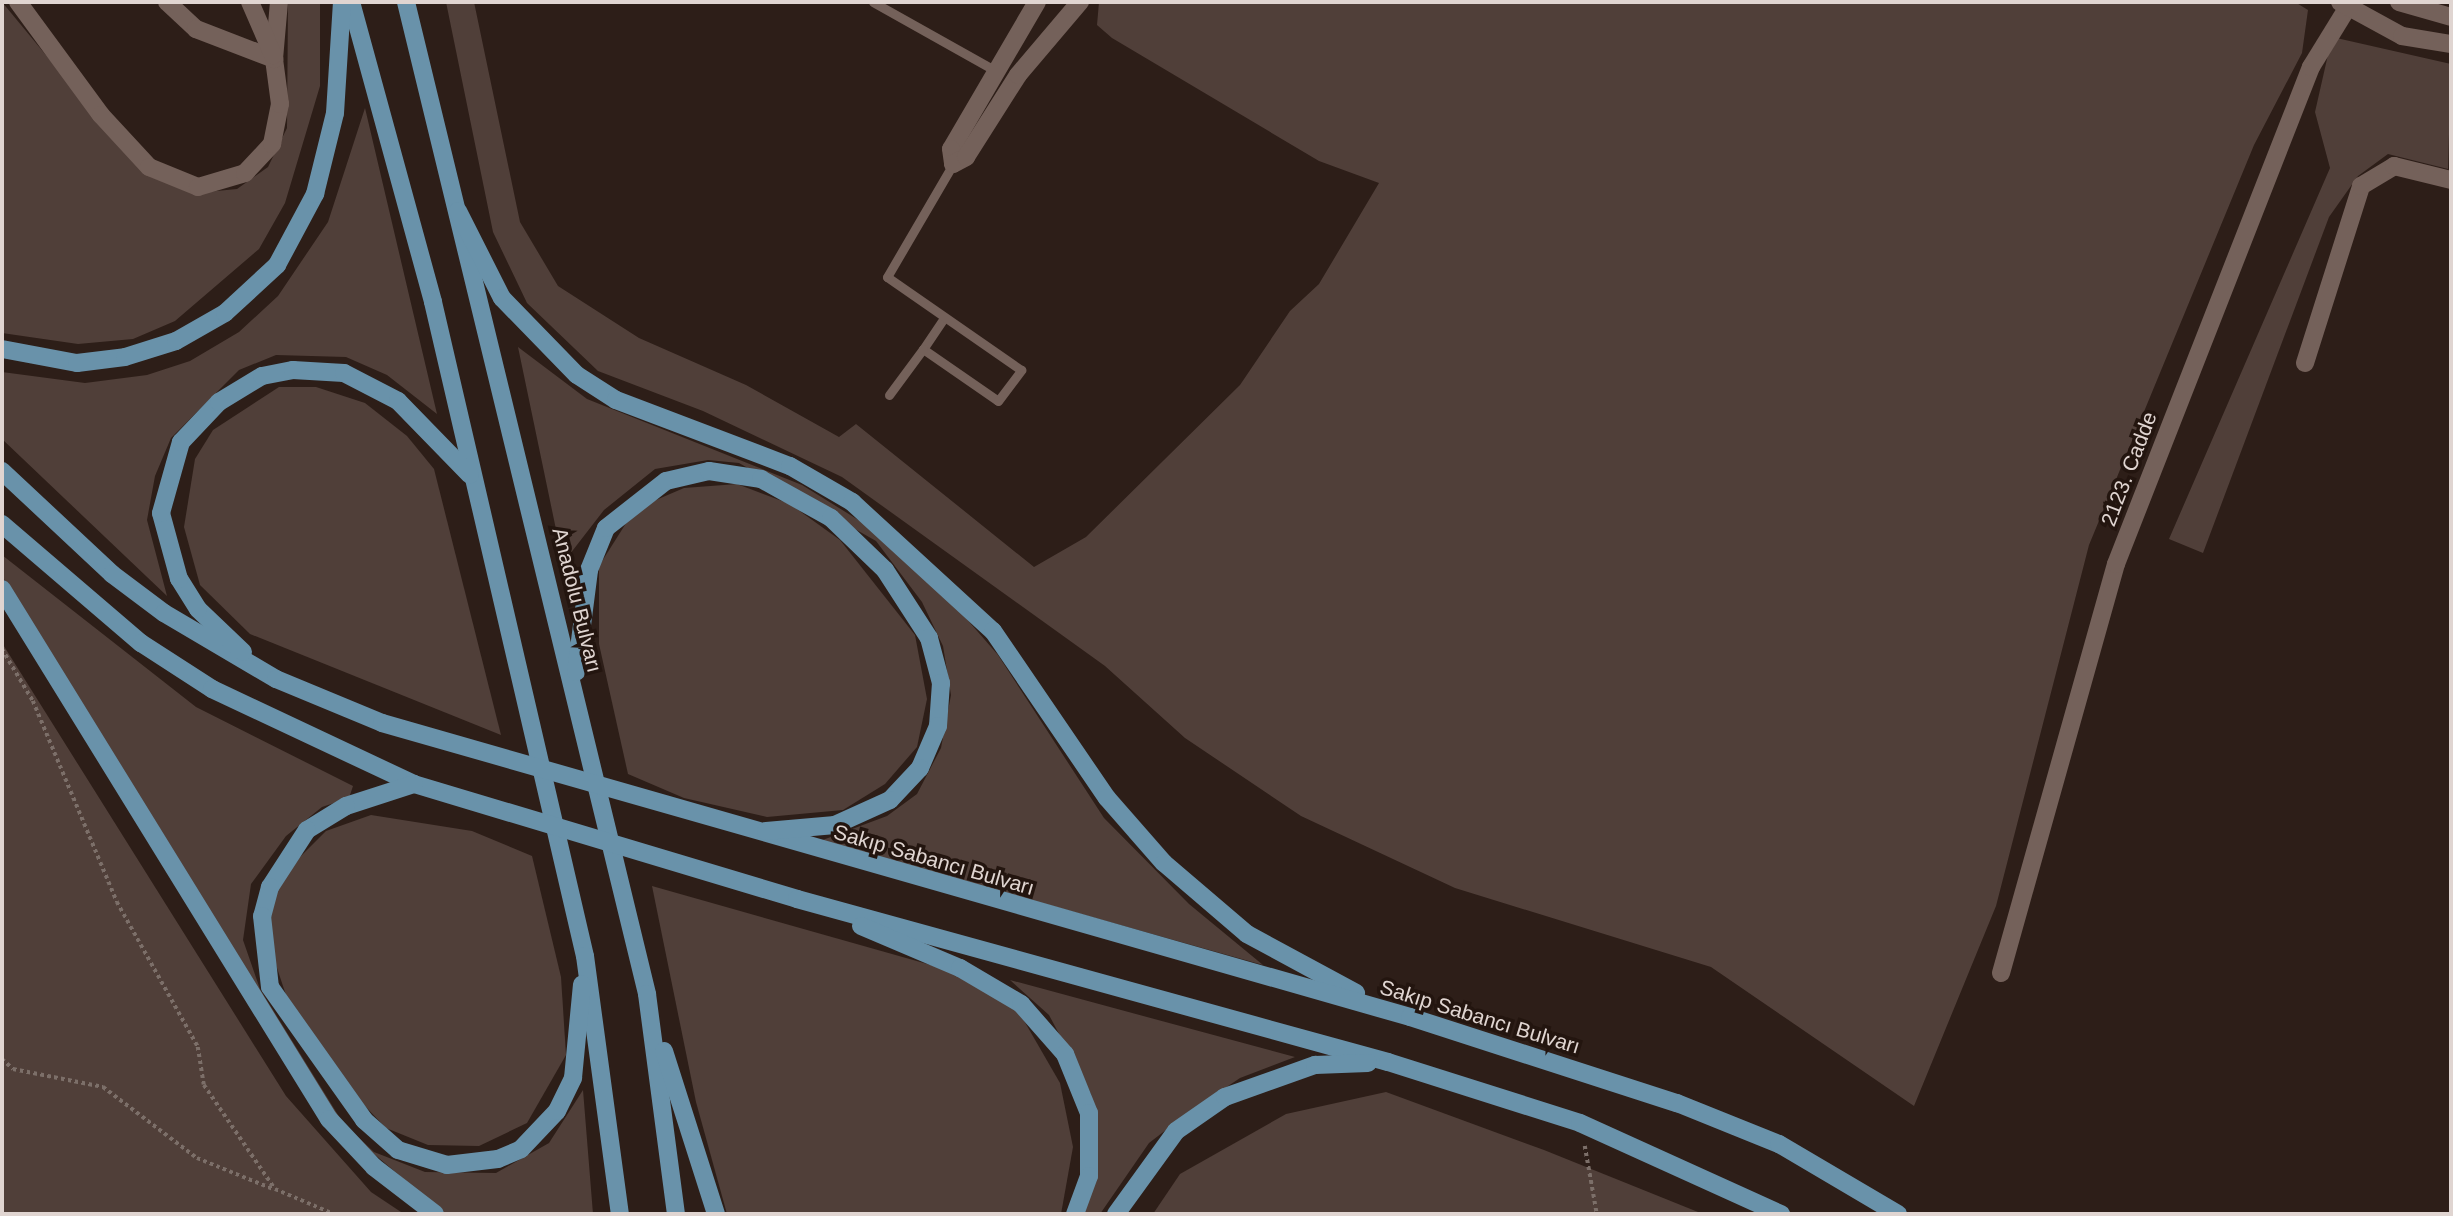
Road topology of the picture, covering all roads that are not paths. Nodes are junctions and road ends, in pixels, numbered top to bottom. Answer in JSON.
{"nodes":[{"id":1,"x":18,"y":2,"type":"edge"},
{"id":2,"x":167,"y":2,"type":"edge"},
{"id":3,"x":250,"y":2,"type":"edge"},
{"id":4,"x":279,"y":2,"type":"edge"},
{"id":5,"x":342,"y":2,"type":"edge"},
{"id":6,"x":351,"y":2,"type":"edge"},
{"id":7,"x":406,"y":2,"type":"edge"},
{"id":8,"x":873,"y":2,"type":"edge"},
{"id":9,"x":1037,"y":2,"type":"edge"},
{"id":10,"x":1080,"y":2,"type":"edge"},
{"id":11,"x":2399,"y":2,"type":"edge"},
{"id":12,"x":2346,"y":3,"type":"edge"},
{"id":13,"x":2451,"y":17,"type":"edge"},
{"id":14,"x":2451,"y":44,"type":"edge"},
{"id":15,"x":274,"y":58,"type":"junction"},
{"id":16,"x":996,"y":71,"type":"junction"},
{"id":17,"x":953,"y":164,"type":"junction"},
{"id":18,"x":2451,"y":180,"type":"edge"},
{"id":19,"x":458,"y":211,"type":"junction"},
{"id":20,"x":944,"y":318,"type":"junction"},
{"id":21,"x":2,"y":349,"type":"edge"},
{"id":22,"x":923,"y":349,"type":"junction"},
{"id":23,"x":2305,"y":363,"type":"dead end"},
{"id":24,"x":889,"y":395,"type":"dead end"},
{"id":25,"x":2,"y":471,"type":"edge"},
{"id":26,"x":473,"y":480,"type":"junction"},
{"id":27,"x":2,"y":524,"type":"edge"},
{"id":28,"x":2,"y":589,"type":"edge"},
{"id":29,"x":276,"y":678,"type":"junction"},
{"id":30,"x":574,"y":682,"type":"junction"},
{"id":31,"x":414,"y":784,"type":"junction"},
{"id":32,"x":748,"y":832,"type":"junction"},
{"id":33,"x":797,"y":899,"type":"junction"},
{"id":34,"x":585,"y":956,"type":"junction"},
{"id":35,"x":2001,"y":973,"type":"dead end"},
{"id":36,"x":647,"y":994,"type":"junction"},
{"id":37,"x":1410,"y":1017,"type":"junction"},
{"id":38,"x":1388,"y":1062,"type":"junction"},
{"id":39,"x":435,"y":1214,"type":"edge"},
{"id":40,"x":620,"y":1214,"type":"edge"},
{"id":41,"x":676,"y":1214,"type":"edge"},
{"id":42,"x":716,"y":1214,"type":"edge"},
{"id":43,"x":1075,"y":1214,"type":"edge"},
{"id":44,"x":1116,"y":1214,"type":"edge"},
{"id":45,"x":1781,"y":1214,"type":"edge"},
{"id":46,"x":1898,"y":1214,"type":"edge"}],
"edges":[{"from":1,"to":15,"type":"street"},
{"from":2,"to":15,"type":"street"},
{"from":3,"to":15,"type":"street"},
{"from":4,"to":15,"type":"street"},
{"from":5,"to":21,"type":"main road"},
{"from":6,"to":26,"type":"main road"},
{"from":7,"to":19,"type":"main road","name":"Anadolu Bulvarı"},
{"from":8,"to":16,"type":"lane"},
{"from":9,"to":16,"type":"street"},
{"from":10,"to":17,"type":"street"},
{"from":11,"to":13,"type":"street"},
{"from":12,"to":14,"type":"street"},
{"from":12,"to":35,"type":"street","name":"2123. Cadde"},
{"from":16,"to":17,"type":"street"},
{"from":17,"to":20,"type":"lane"},
{"from":18,"to":23,"type":"street"},
{"from":19,"to":30,"type":"main road","name":"Anadolu Bulvarı"},
{"from":19,"to":37,"type":"main road"},
{"from":20,"to":22,"type":"lane"},
{"from":20,"to":22,"type":"lane"},
{"from":22,"to":24,"type":"lane"},
{"from":25,"to":29,"type":"main road","name":"Sakıp Sabancı Bulvarı"},
{"from":26,"to":29,"type":"main road"},
{"from":26,"to":34,"type":"main road"},
{"from":27,"to":31,"type":"main road"},
{"from":28,"to":39,"type":"main road"},
{"from":29,"to":32,"type":"main road","name":"Sakıp Sabancı Bulvarı"},
{"from":30,"to":32,"type":"main road"},
{"from":30,"to":36,"type":"main road","name":"Anadolu Bulvarı"},
{"from":31,"to":33,"type":"main road"},
{"from":31,"to":34,"type":"main road"},
{"from":32,"to":37,"type":"main road","name":"Sakıp Sabancı Bulvarı"},
{"from":33,"to":38,"type":"main road"},
{"from":33,"to":43,"type":"main road"},
{"from":34,"to":40,"type":"main road"},
{"from":36,"to":41,"type":"main road","name":"Anadolu Bulvarı"},
{"from":36,"to":42,"type":"main road"},
{"from":37,"to":46,"type":"main road","name":"Sakıp Sabancı Bulvarı"},
{"from":38,"to":44,"type":"main road"},
{"from":38,"to":45,"type":"main road"}]}
